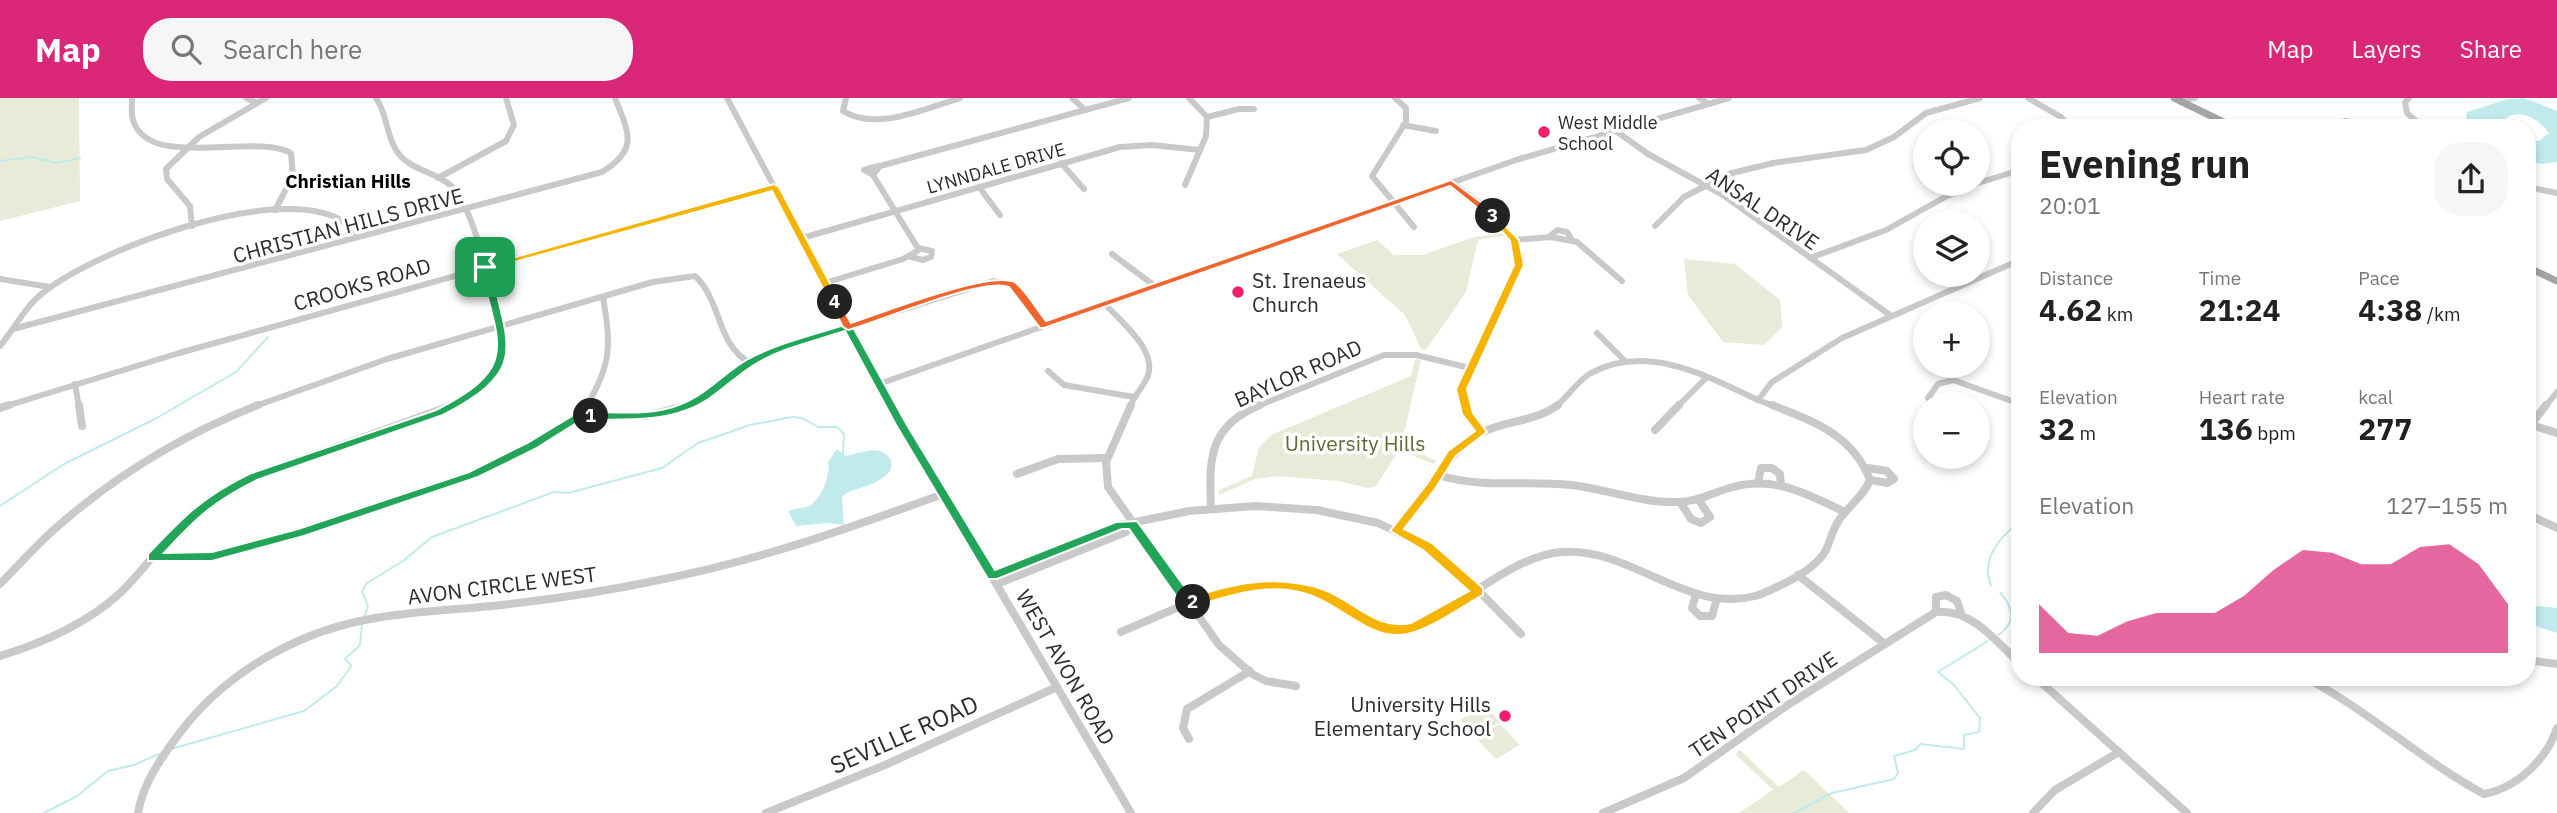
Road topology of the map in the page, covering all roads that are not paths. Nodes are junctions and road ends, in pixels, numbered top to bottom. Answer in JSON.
{"nodes":[{"id":1,"x":132,"y":98,"type":"edge"},
{"id":2,"x":246,"y":98,"type":"edge"},
{"id":3,"x":266,"y":98,"type":"edge"},
{"id":4,"x":376,"y":98,"type":"edge"},
{"id":5,"x":506,"y":98,"type":"edge"},
{"id":6,"x":615,"y":98,"type":"edge"},
{"id":7,"x":727,"y":98,"type":"edge"},
{"id":8,"x":846,"y":98,"type":"edge"},
{"id":9,"x":960,"y":98,"type":"edge"},
{"id":10,"x":1072,"y":98,"type":"edge"},
{"id":11,"x":1129,"y":98,"type":"edge"},
{"id":12,"x":1189,"y":98,"type":"edge"},
{"id":13,"x":1395,"y":98,"type":"edge"},
{"id":14,"x":1699,"y":98,"type":"edge"},
{"id":15,"x":1729,"y":98,"type":"edge"},
{"id":16,"x":1980,"y":98,"type":"edge"},
{"id":17,"x":2028,"y":98,"type":"edge"},
{"id":18,"x":2195,"y":98,"type":"edge"},
{"id":19,"x":2409,"y":98,"type":"edge"},
{"id":20,"x":2178,"y":99,"type":"edge"},
{"id":21,"x":257,"y":103,"type":"junction"},
{"id":22,"x":1709,"y":104,"type":"junction"},
{"id":23,"x":1254,"y":108,"type":"dead end"},
{"id":24,"x":1085,"y":110,"type":"junction"},
{"id":25,"x":1207,"y":117,"type":"junction"},
{"id":26,"x":2063,"y":119,"type":"edge"},
{"id":27,"x":2218,"y":119,"type":"edge"},
{"id":28,"x":2414,"y":119,"type":"edge"},
{"id":29,"x":1403,"y":125,"type":"junction"},
{"id":30,"x":1436,"y":131,"type":"dead end"},
{"id":31,"x":1616,"y":131,"type":"junction"},
{"id":32,"x":184,"y":148,"type":"junction"},
{"id":33,"x":1200,"y":150,"type":"junction"},
{"id":34,"x":1061,"y":163,"type":"junction"},
{"id":35,"x":880,"y":166,"type":"junction"},
{"id":36,"x":2011,"y":173,"type":"edge"},
{"id":37,"x":873,"y":175,"type":"junction"},
{"id":38,"x":438,"y":178,"type":"junction"},
{"id":39,"x":1990,"y":179,"type":"edge"},
{"id":40,"x":1451,"y":183,"type":"junction"},
{"id":41,"x":1704,"y":185,"type":"junction"},
{"id":42,"x":1185,"y":186,"type":"dead end"},
{"id":43,"x":774,"y":187,"type":"junction"},
{"id":44,"x":979,"y":187,"type":"junction"},
{"id":45,"x":2536,"y":189,"type":"edge"},
{"id":46,"x":1084,"y":190,"type":"dead end"},
{"id":47,"x":2557,"y":193,"type":"edge"},
{"id":48,"x":1947,"y":196,"type":"edge"},
{"id":49,"x":1396,"y":202,"type":"junction"},
{"id":50,"x":275,"y":210,"type":"junction"},
{"id":51,"x":466,"y":210,"type":"junction"},
{"id":52,"x":896,"y":211,"type":"junction"},
{"id":53,"x":1000,"y":215,"type":"dead end"},
{"id":54,"x":192,"y":226,"type":"junction"},
{"id":55,"x":1655,"y":226,"type":"dead end"},
{"id":56,"x":1414,"y":227,"type":"dead end"},
{"id":57,"x":358,"y":237,"type":"junction"},
{"id":58,"x":802,"y":238,"type":"junction"},
{"id":59,"x":1514,"y":240,"type":"junction"},
{"id":60,"x":918,"y":248,"type":"junction"},
{"id":61,"x":1112,"y":254,"type":"dead end"},
{"id":62,"x":910,"y":257,"type":"junction"},
{"id":63,"x":1810,"y":258,"type":"junction"},
{"id":64,"x":2011,"y":264,"type":"edge"},
{"id":65,"x":485,"y":267,"type":"junction"},
{"id":66,"x":2536,"y":271,"type":"edge"},
{"id":67,"x":0,"y":279,"type":"edge"},
{"id":68,"x":1622,"y":281,"type":"dead end"},
{"id":69,"x":2557,"y":281,"type":"edge"},
{"id":70,"x":825,"y":283,"type":"junction"},
{"id":71,"x":1155,"y":286,"type":"junction"},
{"id":72,"x":51,"y":287,"type":"junction"},
{"id":73,"x":603,"y":297,"type":"junction"},
{"id":74,"x":1105,"y":304,"type":"junction"},
{"id":75,"x":1890,"y":315,"type":"junction"},
{"id":76,"x":1044,"y":325,"type":"junction"},
{"id":77,"x":499,"y":327,"type":"junction"},
{"id":78,"x":848,"y":327,"type":"junction"},
{"id":79,"x":13,"y":329,"type":"junction"},
{"id":80,"x":1597,"y":333,"type":"dead end"},
{"id":81,"x":0,"y":346,"type":"edge"},
{"id":82,"x":1625,"y":361,"type":"junction"},
{"id":83,"x":750,"y":363,"type":"junction"},
{"id":84,"x":1470,"y":368,"type":"junction"},
{"id":85,"x":1048,"y":371,"type":"dead end"},
{"id":86,"x":1706,"y":377,"type":"junction"},
{"id":87,"x":75,"y":384,"type":"junction"},
{"id":88,"x":879,"y":384,"type":"junction"},
{"id":89,"x":1932,"y":392,"type":"edge"},
{"id":90,"x":1986,"y":392,"type":"edge"},
{"id":91,"x":2557,"y":392,"type":"edge"},
{"id":92,"x":1990,"y":393,"type":"edge"},
{"id":93,"x":1135,"y":397,"type":"junction"},
{"id":94,"x":1758,"y":400,"type":"junction"},
{"id":95,"x":2011,"y":401,"type":"edge"},
{"id":96,"x":0,"y":408,"type":"edge"},
{"id":97,"x":581,"y":416,"type":"junction"},
{"id":98,"x":2536,"y":418,"type":"edge"},
{"id":99,"x":82,"y":426,"type":"dead end"},
{"id":100,"x":2536,"y":428,"type":"edge"},
{"id":101,"x":1655,"y":430,"type":"dead end"},
{"id":102,"x":1482,"y":432,"type":"junction"},
{"id":103,"x":2557,"y":433,"type":"edge"},
{"id":104,"x":1107,"y":458,"type":"junction"},
{"id":105,"x":1868,"y":468,"type":"junction"},
{"id":106,"x":1017,"y":474,"type":"dead end"},
{"id":107,"x":1438,"y":475,"type":"junction"},
{"id":108,"x":1870,"y":480,"type":"junction"},
{"id":109,"x":1758,"y":482,"type":"junction"},
{"id":110,"x":1781,"y":485,"type":"junction"},
{"id":111,"x":943,"y":495,"type":"junction"},
{"id":112,"x":1699,"y":500,"type":"junction"},
{"id":113,"x":1680,"y":502,"type":"junction"},
{"id":114,"x":1211,"y":508,"type":"junction"},
{"id":115,"x":1845,"y":512,"type":"junction"},
{"id":116,"x":2536,"y":518,"type":"edge"},
{"id":117,"x":1133,"y":524,"type":"junction"},
{"id":118,"x":2557,"y":528,"type":"edge"},
{"id":119,"x":1396,"y":531,"type":"junction"},
{"id":120,"x":152,"y":558,"type":"junction"},
{"id":121,"x":1798,"y":575,"type":"junction"},
{"id":122,"x":995,"y":580,"type":"junction"},
{"id":123,"x":0,"y":584,"type":"edge"},
{"id":124,"x":1478,"y":591,"type":"junction"},
{"id":125,"x":1696,"y":594,"type":"junction"},
{"id":126,"x":1717,"y":598,"type":"junction"},
{"id":127,"x":1189,"y":603,"type":"junction"},
{"id":128,"x":1936,"y":612,"type":"junction"},
{"id":129,"x":1961,"y":613,"type":"junction"},
{"id":130,"x":1121,"y":632,"type":"dead end"},
{"id":131,"x":1521,"y":634,"type":"dead end"},
{"id":132,"x":1885,"y":644,"type":"junction"},
{"id":133,"x":0,"y":656,"type":"edge"},
{"id":134,"x":2011,"y":656,"type":"edge"},
{"id":135,"x":2536,"y":661,"type":"edge"},
{"id":136,"x":2557,"y":664,"type":"edge"},
{"id":137,"x":1250,"y":671,"type":"junction"},
{"id":138,"x":1296,"y":686,"type":"dead end"},
{"id":139,"x":2045,"y":686,"type":"edge"},
{"id":140,"x":2323,"y":686,"type":"edge"},
{"id":141,"x":1057,"y":687,"type":"junction"},
{"id":142,"x":2557,"y":728,"type":"edge"},
{"id":143,"x":1189,"y":740,"type":"dead end"},
{"id":144,"x":2119,"y":752,"type":"junction"},
{"id":145,"x":138,"y":813,"type":"edge"},
{"id":146,"x":766,"y":813,"type":"edge"},
{"id":147,"x":1131,"y":813,"type":"edge"},
{"id":148,"x":1603,"y":813,"type":"edge"},
{"id":149,"x":2033,"y":813,"type":"edge"},
{"id":150,"x":2187,"y":813,"type":"edge"}],
"edges":[{"from":1,"to":32,"type":"street"},
{"from":2,"to":21,"type":"street"},
{"from":3,"to":21,"type":"street"},
{"from":4,"to":38,"type":"street"},
{"from":5,"to":38,"type":"street"},
{"from":6,"to":51,"type":"street","name":"CHRISTIAN HILLS DRIVE"},
{"from":7,"to":43,"type":"street","name":"WEST AVON ROAD"},
{"from":8,"to":9,"type":"street"},
{"from":10,"to":24,"type":"street"},
{"from":11,"to":24,"type":"street"},
{"from":12,"to":25,"type":"street"},
{"from":13,"to":29,"type":"street"},
{"from":14,"to":22,"type":"street"},
{"from":15,"to":22,"type":"street"},
{"from":16,"to":41,"type":"street"},
{"from":17,"to":26,"type":"street"},
{"from":18,"to":20,"type":"street"},
{"from":19,"to":28,"type":"street"},
{"from":20,"to":27,"type":"main road"},
{"from":21,"to":32,"type":"street"},
{"from":22,"to":31,"type":"street"},
{"from":23,"to":25,"type":"street"},
{"from":24,"to":35,"type":"street"},
{"from":25,"to":33,"type":"street"},
{"from":29,"to":30,"type":"street"},
{"from":29,"to":49,"type":"street"},
{"from":31,"to":40,"type":"street"},
{"from":31,"to":41,"type":"street","name":"ANSAL DRIVE"},
{"from":32,"to":50,"type":"street"},
{"from":32,"to":54,"type":"street"},
{"from":33,"to":34,"type":"street","name":"LYNNDALE DRIVE"},
{"from":33,"to":42,"type":"street"},
{"from":34,"to":44,"type":"street","name":"LYNNDALE DRIVE"},
{"from":34,"to":46,"type":"street"},
{"from":35,"to":37,"type":"street"},
{"from":35,"to":37,"type":"street"},
{"from":36,"to":39,"type":"street"},
{"from":37,"to":52,"type":"street"},
{"from":38,"to":51,"type":"street"},
{"from":40,"to":49,"type":"street"},
{"from":40,"to":59,"type":"street"},
{"from":41,"to":55,"type":"street"},
{"from":41,"to":63,"type":"street","name":"ANSAL DRIVE"},
{"from":43,"to":58,"type":"street","name":"WEST AVON ROAD"},
{"from":43,"to":65,"type":"street","name":"CROOKS ROAD"},
{"from":44,"to":52,"type":"street","name":"LYNNDALE DRIVE"},
{"from":44,"to":53,"type":"street"},
{"from":45,"to":47,"type":"street"},
{"from":48,"to":63,"type":"street"},
{"from":49,"to":56,"type":"street"},
{"from":49,"to":71,"type":"street"},
{"from":50,"to":54,"type":"street"},
{"from":50,"to":57,"type":"street"},
{"from":51,"to":57,"type":"street","name":"CHRISTIAN HILLS DRIVE"},
{"from":51,"to":65,"type":"street"},
{"from":52,"to":58,"type":"street","name":"LYNNDALE DRIVE"},
{"from":52,"to":60,"type":"street"},
{"from":54,"to":72,"type":"street"},
{"from":57,"to":79,"type":"street","name":"CHRISTIAN HILLS DRIVE"},
{"from":58,"to":70,"type":"street","name":"WEST AVON ROAD"},
{"from":59,"to":68,"type":"street"},
{"from":59,"to":84,"type":"street"},
{"from":60,"to":62,"type":"street"},
{"from":60,"to":62,"type":"street"},
{"from":61,"to":71,"type":"street"},
{"from":62,"to":70,"type":"street"},
{"from":63,"to":75,"type":"street","name":"ANSAL DRIVE"},
{"from":64,"to":75,"type":"street"},
{"from":65,"to":77,"type":"street"},
{"from":65,"to":87,"type":"street","name":"CROOKS ROAD"},
{"from":66,"to":69,"type":"main road"},
{"from":67,"to":72,"type":"street"},
{"from":70,"to":78,"type":"street","name":"WEST AVON ROAD"},
{"from":71,"to":74,"type":"street"},
{"from":72,"to":79,"type":"street"},
{"from":73,"to":77,"type":"street"},
{"from":73,"to":83,"type":"street"},
{"from":73,"to":97,"type":"street"},
{"from":74,"to":76,"type":"street"},
{"from":74,"to":93,"type":"street"},
{"from":75,"to":94,"type":"street"},
{"from":76,"to":78,"type":"street"},
{"from":76,"to":88,"type":"street"},
{"from":77,"to":120,"type":"street"},
{"from":77,"to":123,"type":"street"},
{"from":78,"to":83,"type":"street"},
{"from":78,"to":88,"type":"street","name":"WEST AVON ROAD"},
{"from":79,"to":81,"type":"street"},
{"from":80,"to":82,"type":"street"},
{"from":82,"to":86,"type":"street"},
{"from":82,"to":102,"type":"street"},
{"from":83,"to":97,"type":"street"},
{"from":84,"to":102,"type":"street"},
{"from":84,"to":114,"type":"street","name":"BAYLOR ROAD"},
{"from":85,"to":93,"type":"street"},
{"from":86,"to":94,"type":"street"},
{"from":86,"to":101,"type":"street"},
{"from":87,"to":96,"type":"street","name":"CROOKS ROAD"},
{"from":87,"to":99,"type":"street"},
{"from":88,"to":111,"type":"street","name":"WEST AVON ROAD"},
{"from":89,"to":90,"type":"street"},
{"from":91,"to":98,"type":"street"},
{"from":92,"to":95,"type":"street"},
{"from":93,"to":104,"type":"street"},
{"from":94,"to":105,"type":"street"},
{"from":97,"to":120,"type":"street"},
{"from":100,"to":103,"type":"street"},
{"from":102,"to":107,"type":"street"},
{"from":104,"to":106,"type":"street"},
{"from":104,"to":117,"type":"street"},
{"from":105,"to":108,"type":"street"},
{"from":105,"to":108,"type":"street"},
{"from":107,"to":113,"type":"street"},
{"from":107,"to":119,"type":"street"},
{"from":108,"to":115,"type":"street"},
{"from":109,"to":110,"type":"street"},
{"from":109,"to":110,"type":"street"},
{"from":109,"to":112,"type":"street"},
{"from":110,"to":115,"type":"street"},
{"from":111,"to":122,"type":"street","name":"WEST AVON ROAD"},
{"from":111,"to":145,"type":"street","name":"AVON CIRCLE WEST"},
{"from":112,"to":113,"type":"street"},
{"from":112,"to":113,"type":"street"},
{"from":114,"to":117,"type":"street"},
{"from":114,"to":119,"type":"street"},
{"from":115,"to":121,"type":"street"},
{"from":116,"to":118,"type":"street"},
{"from":117,"to":122,"type":"street"},
{"from":117,"to":127,"type":"street"},
{"from":119,"to":124,"type":"street"},
{"from":120,"to":133,"type":"street"},
{"from":121,"to":126,"type":"street"},
{"from":121,"to":132,"type":"street"},
{"from":122,"to":141,"type":"street","name":"WEST AVON ROAD"},
{"from":124,"to":125,"type":"street"},
{"from":124,"to":127,"type":"street"},
{"from":124,"to":131,"type":"street"},
{"from":125,"to":126,"type":"street"},
{"from":125,"to":126,"type":"street"},
{"from":127,"to":130,"type":"street"},
{"from":127,"to":137,"type":"street"},
{"from":128,"to":129,"type":"street"},
{"from":128,"to":129,"type":"street","name":"TEN POINT DRIVE"},
{"from":128,"to":132,"type":"street","name":"TEN POINT DRIVE"},
{"from":129,"to":134,"type":"street"},
{"from":132,"to":148,"type":"street","name":"TEN POINT DRIVE"},
{"from":135,"to":136,"type":"street"},
{"from":137,"to":138,"type":"street"},
{"from":137,"to":143,"type":"street"},
{"from":139,"to":144,"type":"street"},
{"from":140,"to":142,"type":"street"},
{"from":141,"to":146,"type":"street","name":"SEVILLE ROAD"},
{"from":141,"to":147,"type":"street","name":"WEST AVON ROAD"},
{"from":144,"to":149,"type":"street"},
{"from":144,"to":150,"type":"street"}]}
